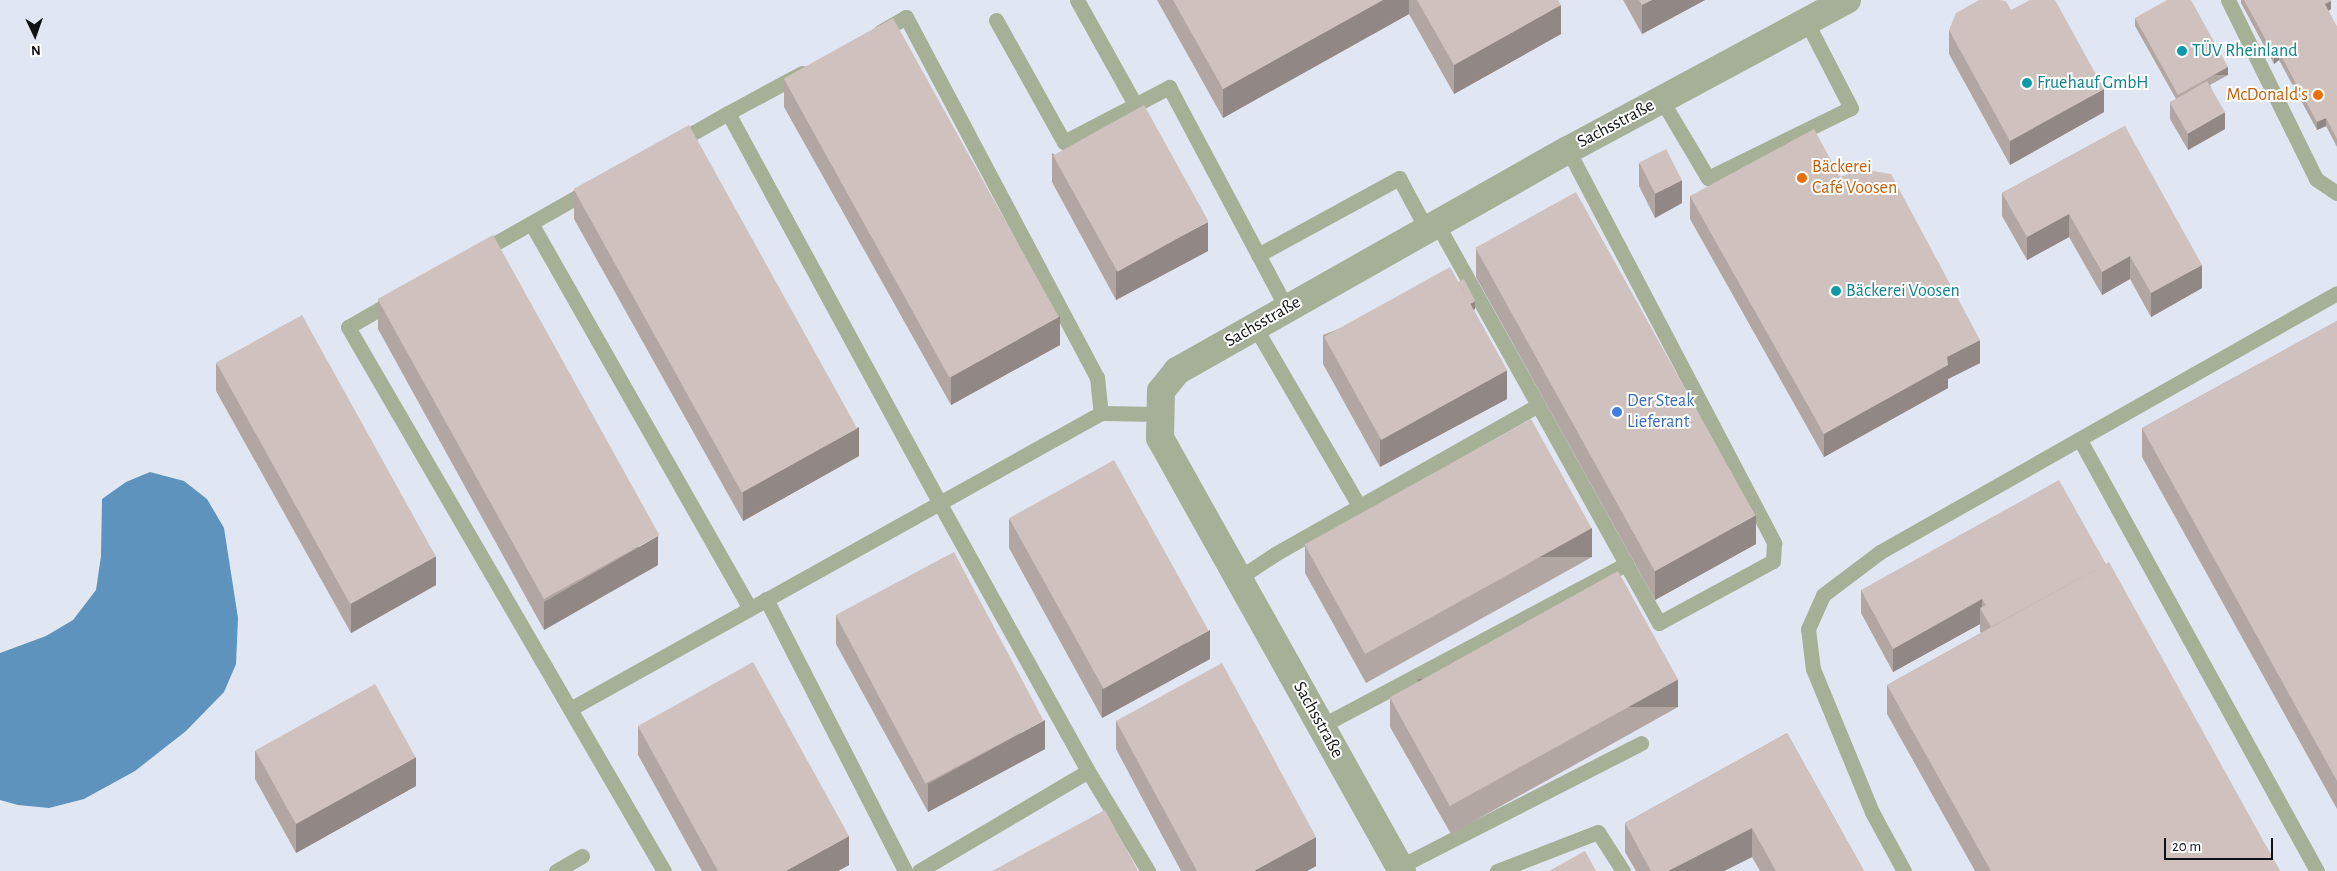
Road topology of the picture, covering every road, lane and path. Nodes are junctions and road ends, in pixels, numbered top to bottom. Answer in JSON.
{"nodes":[{"id":1,"x":1077,"y":0,"type":"edge"},
{"id":2,"x":1847,"y":0,"type":"edge"},
{"id":3,"x":2228,"y":0,"type":"edge"},
{"id":4,"x":996,"y":20,"type":"dead end"},
{"id":5,"x":1806,"y":21,"type":"junction"},
{"id":6,"x":864,"y":40,"type":"edge"},
{"id":7,"x":813,"y":67,"type":"edge"},
{"id":8,"x":1662,"y":100,"type":"junction"},
{"id":9,"x":1136,"y":104,"type":"junction"},
{"id":10,"x":728,"y":113,"type":"junction"},
{"id":11,"x":1568,"y":150,"type":"junction"},
{"id":12,"x":660,"y":151,"type":"edge"},
{"id":13,"x":608,"y":180,"type":"edge"},
{"id":14,"x":2337,"y":194,"type":"edge"},
{"id":15,"x":531,"y":223,"type":"junction"},
{"id":16,"x":1432,"y":226,"type":"junction"},
{"id":17,"x":1258,"y":255,"type":"junction"},
{"id":18,"x":464,"y":260,"type":"edge"},
{"id":19,"x":2337,"y":293,"type":"edge"},
{"id":20,"x":406,"y":294,"type":"edge"},
{"id":21,"x":1286,"y":309,"type":"junction"},
{"id":22,"x":1255,"y":327,"type":"junction"},
{"id":23,"x":1538,"y":405,"type":"junction"},
{"id":24,"x":1101,"y":413,"type":"junction"},
{"id":25,"x":1159,"y":414,"type":"junction"},
{"id":26,"x":2080,"y":440,"type":"junction"},
{"id":27,"x":940,"y":504,"type":"junction"},
{"id":28,"x":1359,"y":506,"type":"junction"},
{"id":29,"x":1626,"y":564,"type":"junction"},
{"id":30,"x":1238,"y":578,"type":"junction"},
{"id":31,"x":766,"y":599,"type":"junction"},
{"id":32,"x":750,"y":608,"type":"junction"},
{"id":33,"x":570,"y":708,"type":"junction"},
{"id":34,"x":1321,"y":726,"type":"junction"},
{"id":35,"x":1641,"y":743,"type":"dead end"},
{"id":36,"x":1088,"y":771,"type":"junction"},
{"id":37,"x":582,"y":856,"type":"dead end"},
{"id":38,"x":1400,"y":869,"type":"edge"},
{"id":39,"x":556,"y":871,"type":"edge"},
{"id":40,"x":664,"y":871,"type":"edge"},
{"id":41,"x":905,"y":871,"type":"edge"},
{"id":42,"x":919,"y":871,"type":"edge"},
{"id":43,"x":1148,"y":871,"type":"edge"},
{"id":44,"x":1497,"y":871,"type":"edge"},
{"id":45,"x":1623,"y":871,"type":"edge"},
{"id":46,"x":1904,"y":871,"type":"edge"},
{"id":47,"x":2317,"y":871,"type":"edge"}],
"edges":[{"from":1,"to":9,"type":"lane"},
{"from":2,"to":5,"type":"street","name":"Sachsstraße"},
{"from":3,"to":14,"type":"lane"},
{"from":4,"to":9,"type":"lane"},
{"from":5,"to":8,"type":"street","name":"Sachsstraße"},
{"from":5,"to":8,"type":"lane"},
{"from":6,"to":24,"type":"lane"},
{"from":7,"to":10,"type":"lane"},
{"from":8,"to":11,"type":"street","name":"Sachsstraße"},
{"from":9,"to":17,"type":"lane"},
{"from":10,"to":12,"type":"lane"},
{"from":10,"to":27,"type":"lane"},
{"from":11,"to":16,"type":"street","name":"Sachsstraße"},
{"from":11,"to":29,"type":"lane"},
{"from":13,"to":15,"type":"lane"},
{"from":15,"to":18,"type":"lane"},
{"from":15,"to":32,"type":"lane"},
{"from":16,"to":17,"type":"lane"},
{"from":16,"to":21,"type":"street","name":"Sachsstraße"},
{"from":16,"to":23,"type":"lane"},
{"from":17,"to":21,"type":"lane"},
{"from":19,"to":26,"type":"lane"},
{"from":20,"to":33,"type":"lane"},
{"from":21,"to":22,"type":"street","name":"Sachsstraße"},
{"from":22,"to":25,"type":"street","name":"Sachsstraße"},
{"from":22,"to":28,"type":"lane"},
{"from":23,"to":28,"type":"lane"},
{"from":23,"to":29,"type":"lane"},
{"from":24,"to":25,"type":"lane"},
{"from":24,"to":27,"type":"lane"},
{"from":25,"to":30,"type":"street","name":"Sachsstraße"},
{"from":26,"to":46,"type":"lane"},
{"from":26,"to":47,"type":"lane"},
{"from":27,"to":31,"type":"lane"},
{"from":27,"to":36,"type":"lane"},
{"from":28,"to":30,"type":"lane"},
{"from":29,"to":34,"type":"lane"},
{"from":30,"to":34,"type":"street","name":"Sachsstraße"},
{"from":31,"to":32,"type":"lane"},
{"from":31,"to":41,"type":"lane"},
{"from":32,"to":33,"type":"lane"},
{"from":33,"to":40,"type":"lane"},
{"from":34,"to":38,"type":"street","name":"Sachsstraße"},
{"from":35,"to":38,"type":"lane"},
{"from":36,"to":42,"type":"lane"},
{"from":36,"to":43,"type":"lane"},
{"from":37,"to":39,"type":"lane"},
{"from":44,"to":45,"type":"lane"}]}
